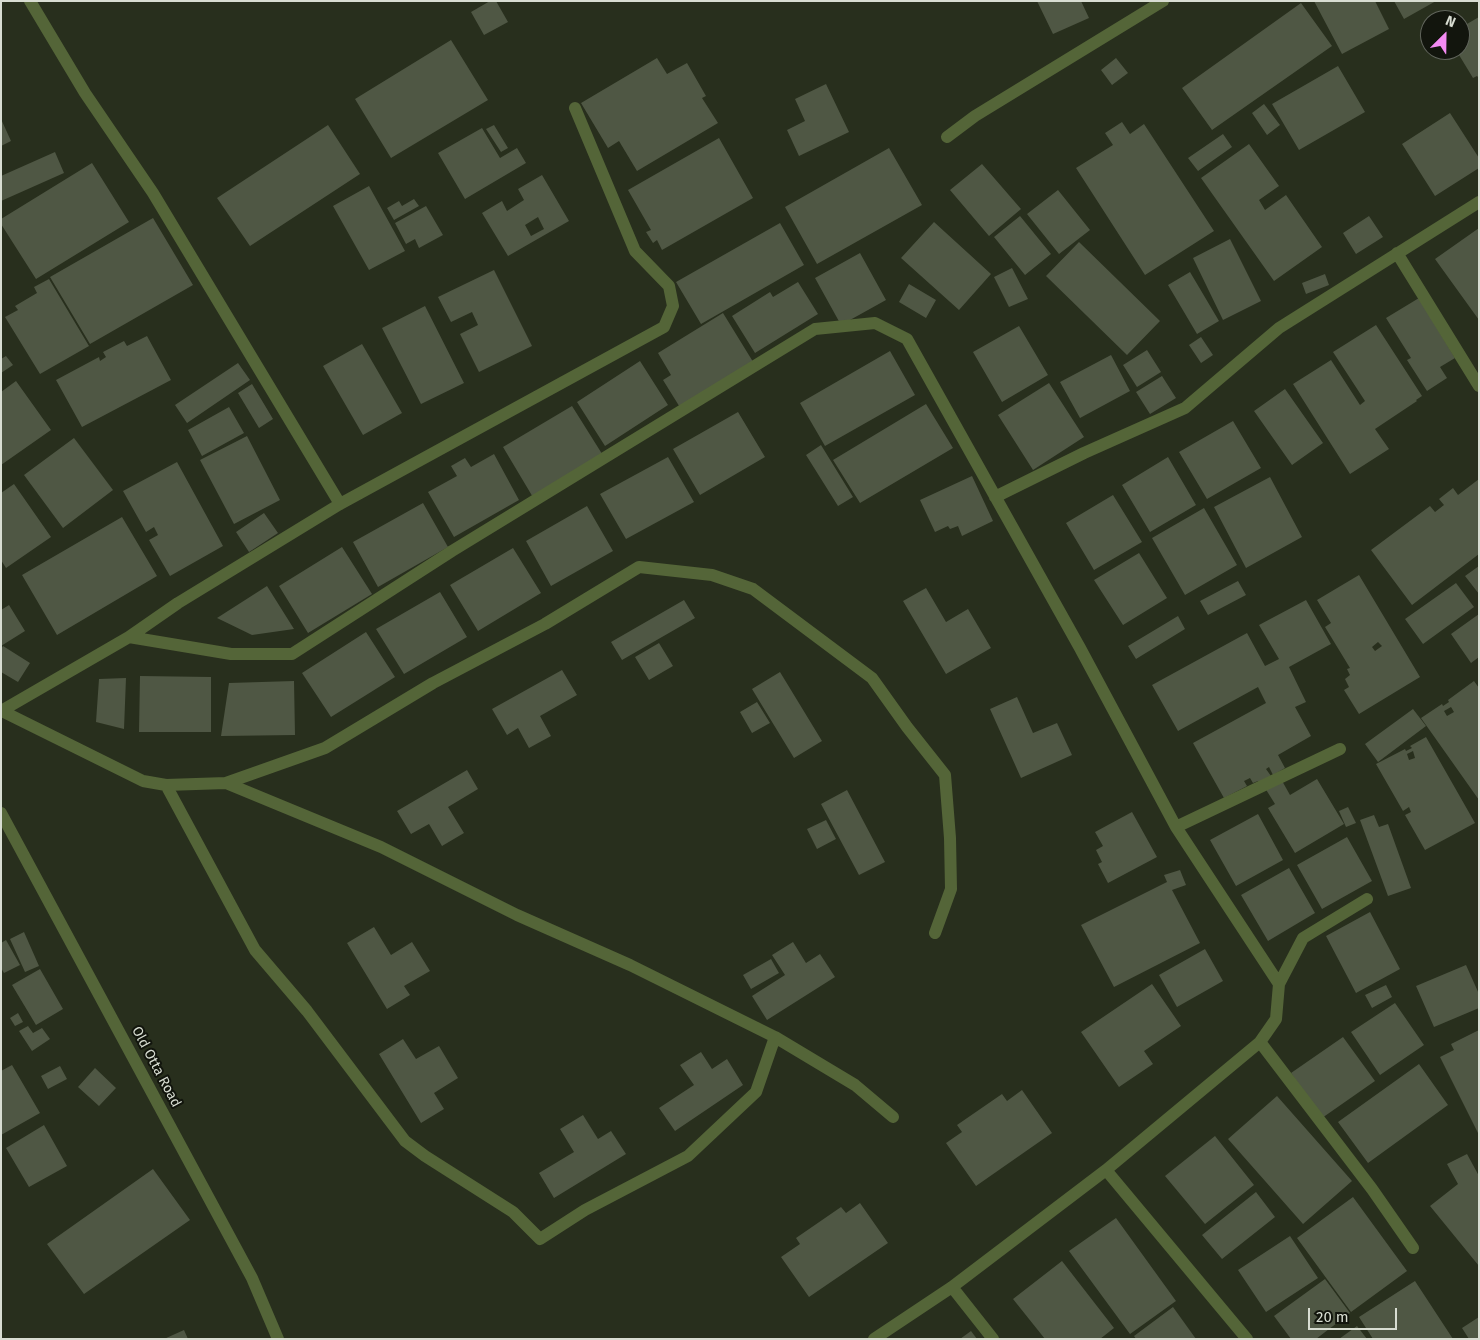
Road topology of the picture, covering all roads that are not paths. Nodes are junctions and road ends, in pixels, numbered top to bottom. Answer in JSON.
{"nodes":[{"id":1,"x":30,"y":1,"type":"edge"},
{"id":2,"x":1163,"y":1,"type":"edge"},
{"id":3,"x":575,"y":108,"type":"dead end"},
{"id":4,"x":947,"y":136,"type":"dead end"},
{"id":5,"x":1479,"y":202,"type":"edge"},
{"id":6,"x":1397,"y":253,"type":"junction"},
{"id":7,"x":1479,"y":386,"type":"edge"},
{"id":8,"x":995,"y":497,"type":"junction"},
{"id":9,"x":340,"y":504,"type":"junction"},
{"id":10,"x":129,"y":637,"type":"junction"},
{"id":11,"x":2,"y":711,"type":"edge"},
{"id":12,"x":1340,"y":749,"type":"dead end"},
{"id":13,"x":226,"y":783,"type":"junction"},
{"id":14,"x":166,"y":785,"type":"junction"},
{"id":15,"x":1,"y":813,"type":"edge"},
{"id":16,"x":1176,"y":827,"type":"junction"},
{"id":17,"x":1367,"y":899,"type":"dead end"},
{"id":18,"x":935,"y":933,"type":"dead end"},
{"id":19,"x":1279,"y":984,"type":"junction"},
{"id":20,"x":775,"y":1038,"type":"junction"},
{"id":21,"x":1260,"y":1042,"type":"junction"},
{"id":22,"x":893,"y":1117,"type":"dead end"},
{"id":23,"x":1106,"y":1170,"type":"junction"},
{"id":24,"x":1413,"y":1248,"type":"dead end"},
{"id":25,"x":952,"y":1287,"type":"junction"},
{"id":26,"x":278,"y":1339,"type":"edge"},
{"id":27,"x":874,"y":1339,"type":"edge"},
{"id":28,"x":993,"y":1339,"type":"edge"},
{"id":29,"x":1247,"y":1339,"type":"edge"}],
"edges":[{"from":1,"to":9,"type":"street"},
{"from":2,"to":4,"type":"street"},
{"from":3,"to":9,"type":"street"},
{"from":5,"to":6,"type":"street"},
{"from":6,"to":7,"type":"street"},
{"from":6,"to":8,"type":"street"},
{"from":8,"to":10,"type":"street"},
{"from":8,"to":16,"type":"street"},
{"from":9,"to":10,"type":"street"},
{"from":10,"to":11,"type":"street"},
{"from":11,"to":14,"type":"street"},
{"from":12,"to":16,"type":"street"},
{"from":13,"to":14,"type":"street"},
{"from":13,"to":18,"type":"street"},
{"from":13,"to":20,"type":"street"},
{"from":14,"to":20,"type":"street"},
{"from":15,"to":26,"type":"street","name":"Old Otta Road"},
{"from":16,"to":19,"type":"street"},
{"from":17,"to":19,"type":"street"},
{"from":19,"to":21,"type":"street"},
{"from":20,"to":22,"type":"street"},
{"from":21,"to":23,"type":"street"},
{"from":21,"to":24,"type":"street"},
{"from":23,"to":25,"type":"street"},
{"from":23,"to":29,"type":"street"},
{"from":25,"to":27,"type":"street"},
{"from":25,"to":28,"type":"street"}]}
